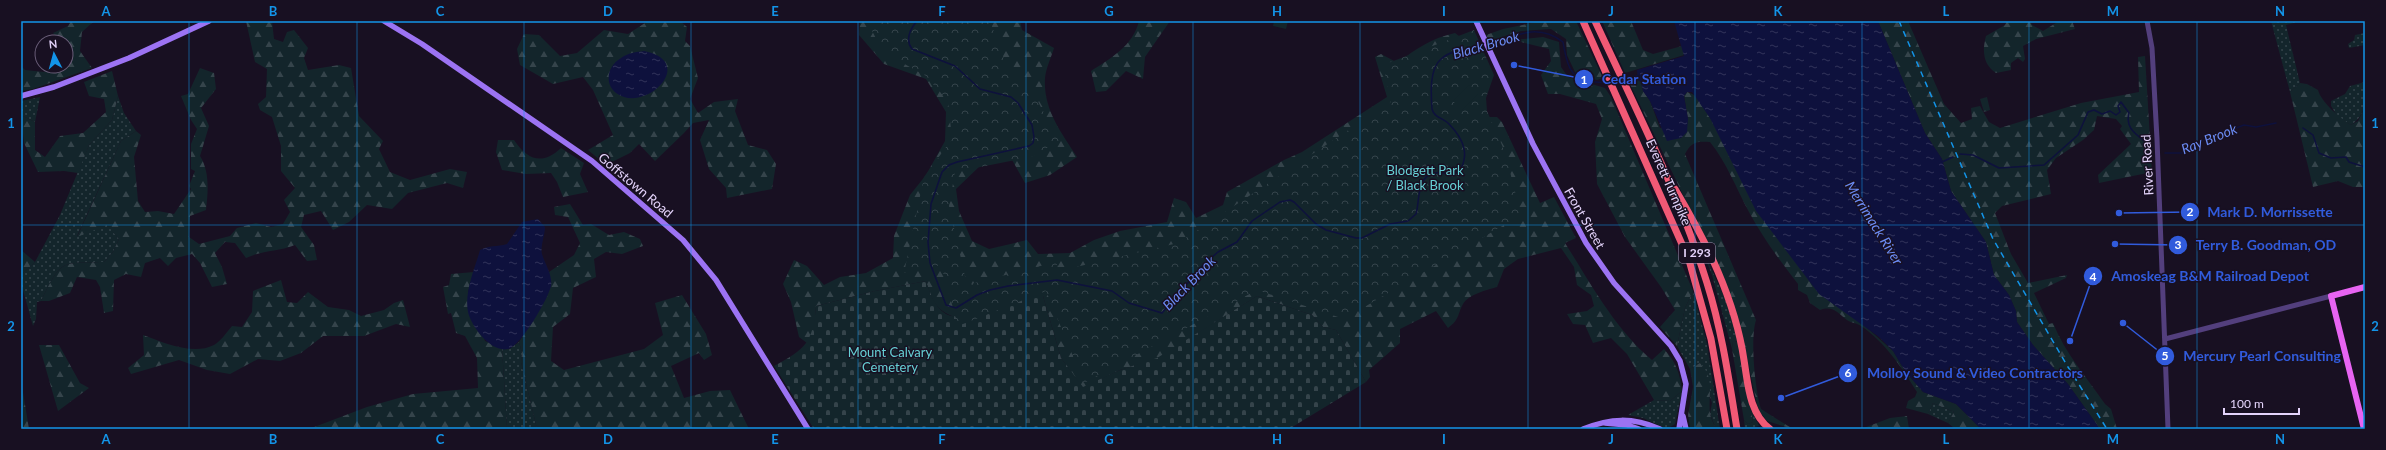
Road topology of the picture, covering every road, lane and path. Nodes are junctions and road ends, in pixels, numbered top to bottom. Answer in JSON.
{"nodes":[{"id":1,"x":208,"y":21,"type":"edge"},
{"id":2,"x":384,"y":21,"type":"edge"},
{"id":3,"x":1476,"y":21,"type":"edge"},
{"id":4,"x":1583,"y":21,"type":"edge"},
{"id":5,"x":1595,"y":21,"type":"edge"},
{"id":6,"x":2147,"y":21,"type":"edge"},
{"id":7,"x":21,"y":96,"type":"edge"},
{"id":8,"x":1662,"y":169,"type":"junction"},
{"id":9,"x":2365,"y":287,"type":"edge"},
{"id":10,"x":2331,"y":296,"type":"junction"},
{"id":11,"x":2165,"y":340,"type":"junction"},
{"id":12,"x":1683,"y":412,"type":"junction"},
{"id":13,"x":1600,"y":426,"type":"edge"},
{"id":14,"x":1686,"y":427,"type":"edge"},
{"id":15,"x":808,"y":429,"type":"edge"},
{"id":16,"x":1583,"y":429,"type":"edge"},
{"id":17,"x":1639,"y":429,"type":"edge"},
{"id":18,"x":1660,"y":429,"type":"edge"},
{"id":19,"x":1675,"y":429,"type":"edge"},
{"id":20,"x":1680,"y":429,"type":"edge"},
{"id":21,"x":1726,"y":429,"type":"edge"},
{"id":22,"x":1737,"y":429,"type":"edge"},
{"id":23,"x":1770,"y":429,"type":"edge"},
{"id":24,"x":2168,"y":429,"type":"edge"},
{"id":25,"x":2364,"y":429,"type":"edge"}],
"edges":[{"from":1,"to":7,"type":"main road"},
{"from":2,"to":15,"type":"main road","name":"Goffstown Road"},
{"from":3,"to":12,"type":"main road","name":"Front Street"},
{"from":4,"to":21,"type":"highway","name":"Everett Turnpike","number":"I 293"},
{"from":5,"to":8,"type":"highway","name":"Everett Turnpike","number":"I 293"},
{"from":6,"to":11,"type":"street","name":"River Road"},
{"from":8,"to":22,"type":"highway","name":"Everett Turnpike","number":"I 293"},
{"from":8,"to":23,"type":"highway"},
{"from":9,"to":10,"type":"main road"},
{"from":10,"to":11,"type":"street"},
{"from":10,"to":25,"type":"main road"},
{"from":11,"to":24,"type":"street","name":"River Road"},
{"from":12,"to":14,"type":"main road"},
{"from":12,"to":19,"type":"main road"},
{"from":12,"to":20,"type":"main road"},
{"from":13,"to":16,"type":"main road"},
{"from":13,"to":17,"type":"main road"},
{"from":13,"to":18,"type":"main road"}]}
